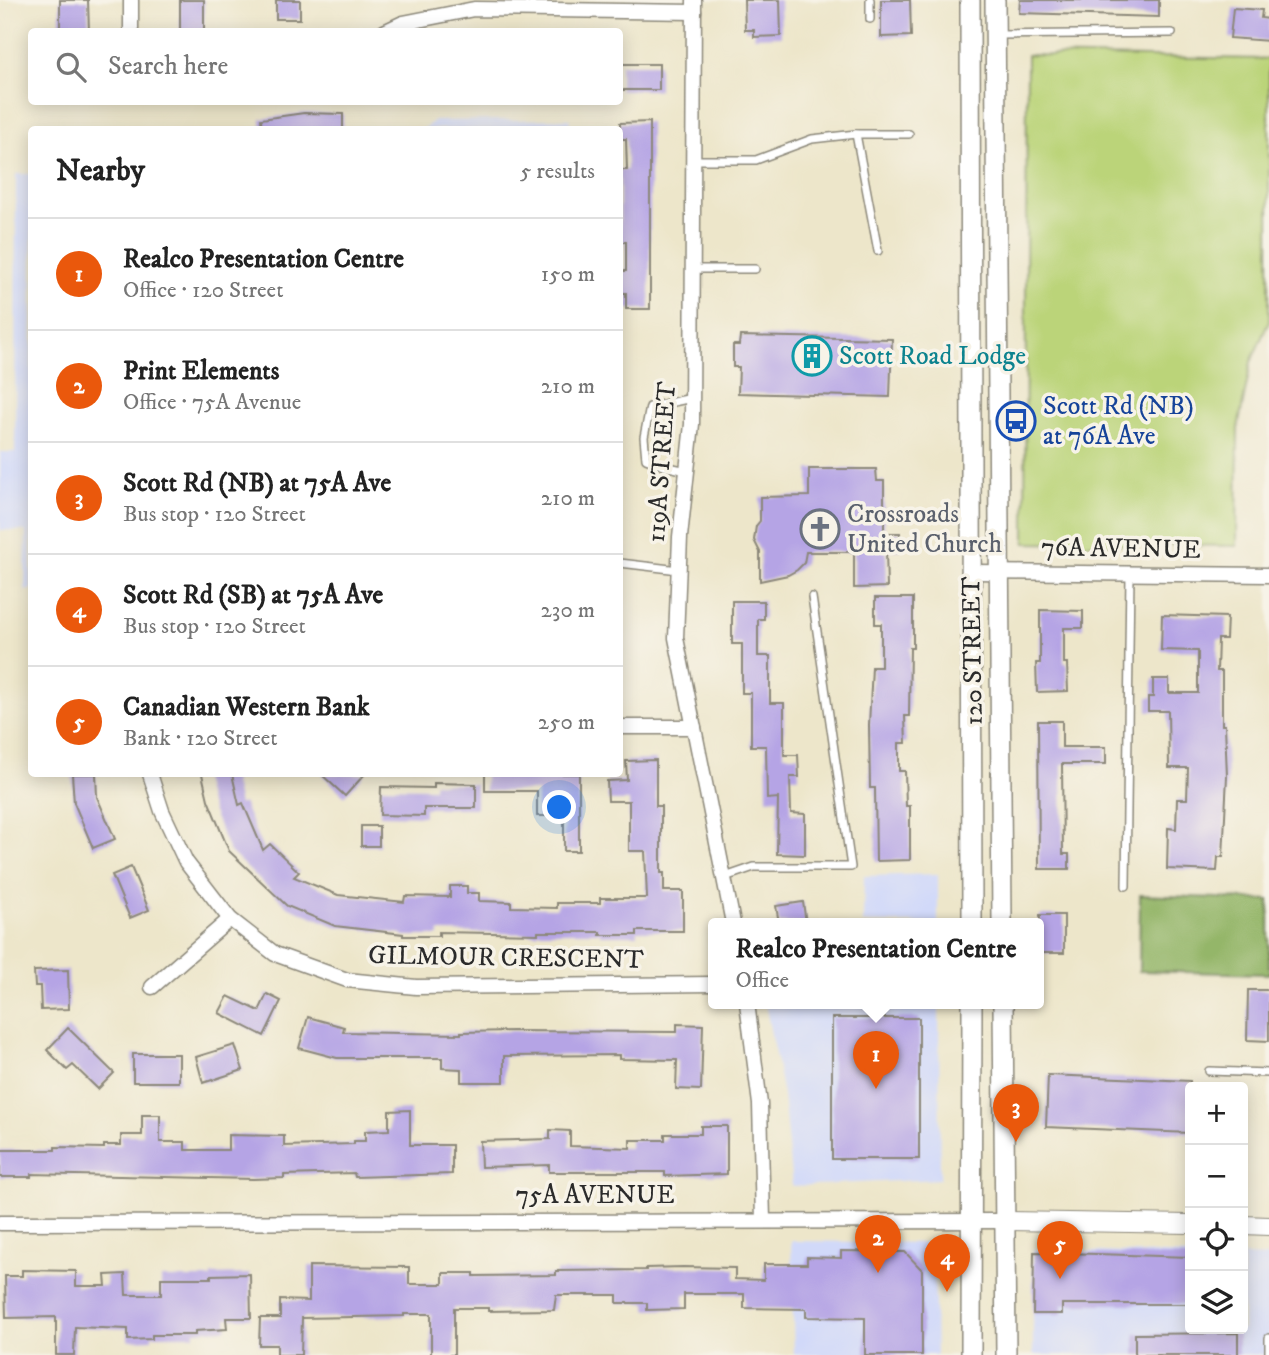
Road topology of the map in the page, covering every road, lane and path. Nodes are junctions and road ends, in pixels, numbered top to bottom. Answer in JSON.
{"nodes":[{"id":1,"x":131,"y":0,"type":"edge"},
{"id":2,"x":870,"y":0,"type":"edge"},
{"id":3,"x":970,"y":0,"type":"edge"},
{"id":4,"x":984,"y":0,"type":"edge"},
{"id":5,"x":995,"y":0,"type":"edge"},
{"id":6,"x":694,"y":6,"type":"edge"},
{"id":7,"x":870,"y":19,"type":"dead end"},
{"id":8,"x":131,"y":28,"type":"edge"},
{"id":9,"x":392,"y":28,"type":"edge"},
{"id":10,"x":1172,"y":33,"type":"dead end"},
{"id":11,"x":995,"y":35,"type":"junction"},
{"id":12,"x":856,"y":134,"type":"junction"},
{"id":13,"x":909,"y":134,"type":"dead end"},
{"id":14,"x":693,"y":160,"type":"junction"},
{"id":15,"x":878,"y":251,"type":"dead end"},
{"id":16,"x":693,"y":269,"type":"junction"},
{"id":17,"x":755,"y":269,"type":"dead end"},
{"id":18,"x":693,"y":398,"type":"junction"},
{"id":19,"x":687,"y":471,"type":"junction"},
{"id":20,"x":623,"y":563,"type":"edge"},
{"id":21,"x":679,"y":570,"type":"junction"},
{"id":22,"x":972,"y":572,"type":"junction"},
{"id":23,"x":998,"y":572,"type":"junction"},
{"id":24,"x":1130,"y":574,"type":"junction"},
{"id":25,"x":1269,"y":575,"type":"edge"},
{"id":26,"x":812,"y":597,"type":"dead end"},
{"id":27,"x":623,"y":727,"type":"edge"},
{"id":28,"x":694,"y":727,"type":"junction"},
{"id":29,"x":151,"y":777,"type":"edge"},
{"id":30,"x":725,"y":877,"type":"junction"},
{"id":31,"x":1126,"y":886,"type":"dead end"},
{"id":32,"x":732,"y":918,"type":"edge"},
{"id":33,"x":972,"y":918,"type":"edge"},
{"id":34,"x":1002,"y":918,"type":"edge"},
{"id":35,"x":230,"y":919,"type":"junction"},
{"id":36,"x":708,"y":984,"type":"edge"},
{"id":37,"x":152,"y":987,"type":"dead end"},
{"id":38,"x":748,"y":1009,"type":"edge"},
{"id":39,"x":972,"y":1009,"type":"edge"},
{"id":40,"x":1003,"y":1009,"type":"edge"},
{"id":41,"x":1209,"y":1071,"type":"dead end"},
{"id":42,"x":1269,"y":1073,"type":"edge"},
{"id":43,"x":763,"y":1220,"type":"junction"},
{"id":44,"x":971,"y":1220,"type":"junction"},
{"id":45,"x":1005,"y":1221,"type":"junction"},
{"id":46,"x":0,"y":1223,"type":"edge"},
{"id":47,"x":1185,"y":1224,"type":"edge"},
{"id":48,"x":1248,"y":1226,"type":"edge"},
{"id":49,"x":1269,"y":1226,"type":"edge"},
{"id":50,"x":1269,"y":1338,"type":"edge"},
{"id":51,"x":971,"y":1355,"type":"edge"},
{"id":52,"x":1006,"y":1355,"type":"edge"},
{"id":53,"x":1269,"y":1355,"type":"edge"}],
"edges":[{"from":1,"to":8,"type":"street"},
{"from":2,"to":7,"type":"lane"},
{"from":3,"to":22,"type":"main road","name":"120 STREET"},
{"from":4,"to":11,"type":"main road"},
{"from":5,"to":11,"type":"main road","name":"120 STREET"},
{"from":6,"to":9,"type":"street"},
{"from":6,"to":14,"type":"street","name":"119A STREET"},
{"from":10,"to":11,"type":"lane"},
{"from":11,"to":23,"type":"main road","name":"120 STREET"},
{"from":12,"to":13,"type":"lane"},
{"from":12,"to":14,"type":"lane"},
{"from":12,"to":15,"type":"lane"},
{"from":14,"to":16,"type":"street","name":"119A STREET"},
{"from":16,"to":17,"type":"lane"},
{"from":16,"to":18,"type":"street","name":"119A STREET"},
{"from":18,"to":19,"type":"street","name":"119A STREET"},
{"from":18,"to":19,"type":"lane"},
{"from":19,"to":21,"type":"street","name":"119A STREET"},
{"from":20,"to":21,"type":"lane"},
{"from":21,"to":28,"type":"street","name":"119A STREET"},
{"from":22,"to":23,"type":"street","name":"76A AVENUE"},
{"from":22,"to":33,"type":"main road","name":"120 STREET"},
{"from":23,"to":24,"type":"street","name":"76A AVENUE"},
{"from":23,"to":34,"type":"main road","name":"120 STREET"},
{"from":24,"to":25,"type":"street","name":"76A AVENUE"},
{"from":24,"to":31,"type":"lane"},
{"from":26,"to":30,"type":"lane"},
{"from":27,"to":28,"type":"street"},
{"from":28,"to":30,"type":"street","name":"119A STREET"},
{"from":29,"to":35,"type":"street","name":"GILMOUR CRESCENT"},
{"from":30,"to":32,"type":"street","name":"119A STREET"},
{"from":35,"to":36,"type":"street","name":"GILMOUR CRESCENT"},
{"from":35,"to":37,"type":"street"},
{"from":38,"to":43,"type":"street"},
{"from":39,"to":44,"type":"main road"},
{"from":40,"to":45,"type":"main road"},
{"from":41,"to":42,"type":"lane"},
{"from":43,"to":44,"type":"street","name":"75A AVENUE"},
{"from":43,"to":46,"type":"street","name":"75A AVENUE"},
{"from":44,"to":45,"type":"street","name":"75A AVENUE"},
{"from":44,"to":51,"type":"main road"},
{"from":45,"to":47,"type":"street","name":"75A AVENUE"},
{"from":45,"to":52,"type":"main road"},
{"from":48,"to":49,"type":"street"},
{"from":50,"to":53,"type":"lane"}]}
